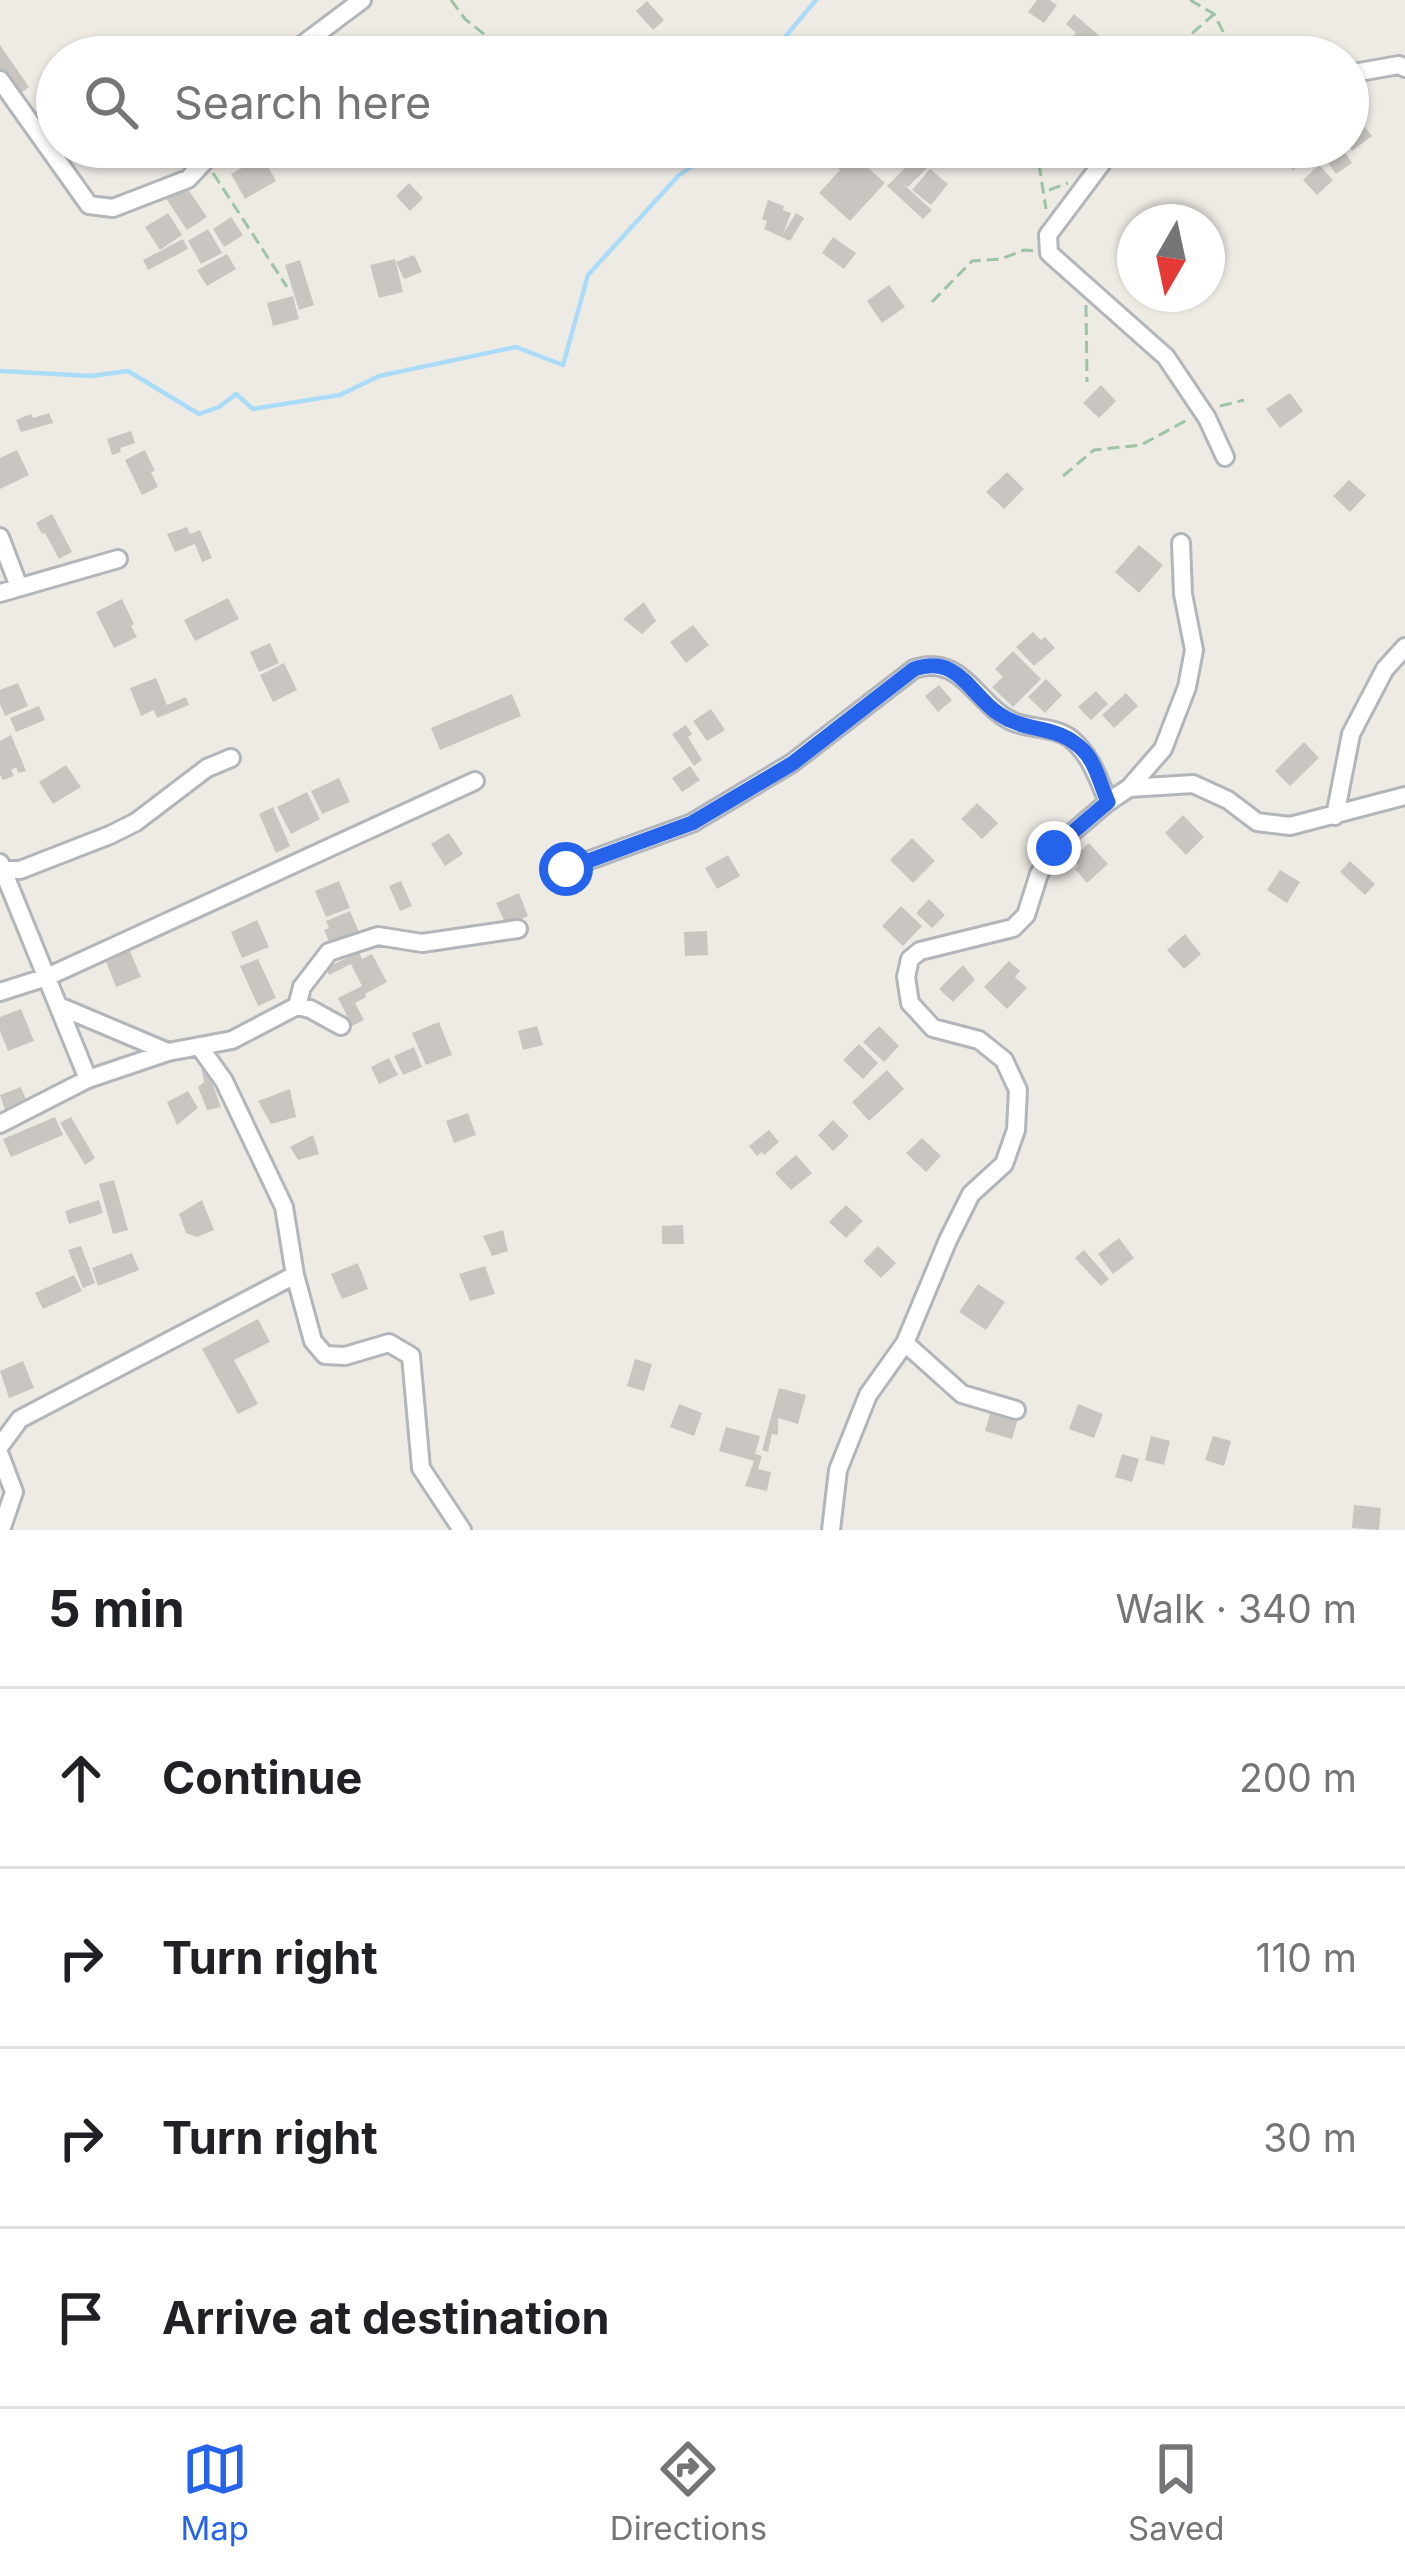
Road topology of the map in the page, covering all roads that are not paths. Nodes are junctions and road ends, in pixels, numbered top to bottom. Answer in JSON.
{"nodes":[{"id":1,"x":362,"y":0,"type":"edge"},
{"id":2,"x":314,"y":36,"type":"edge"},
{"id":3,"x":1403,"y":64,"type":"edge"},
{"id":4,"x":1369,"y":70,"type":"edge"},
{"id":5,"x":0,"y":80,"type":"edge"},
{"id":6,"x":36,"y":131,"type":"edge"},
{"id":7,"x":62,"y":168,"type":"edge"},
{"id":8,"x":198,"y":168,"type":"edge"},
{"id":9,"x":1100,"y":168,"type":"edge"},
{"id":10,"x":1225,"y":457,"type":"dead end"},
{"id":11,"x":0,"y":537,"type":"edge"},
{"id":12,"x":1181,"y":543,"type":"dead end"},
{"id":13,"x":118,"y":559,"type":"dead end"},
{"id":14,"x":19,"y":587,"type":"junction"},
{"id":15,"x":0,"y":593,"type":"edge"},
{"id":16,"x":1405,"y":646,"type":"edge"},
{"id":17,"x":231,"y":758,"type":"dead end"},
{"id":18,"x":475,"y":781,"type":"dead end"},
{"id":19,"x":1129,"y":788,"type":"junction"},
{"id":20,"x":1405,"y":796,"type":"edge"},
{"id":21,"x":1108,"y":802,"type":"junction"},
{"id":22,"x":1335,"y":815,"type":"junction"},
{"id":23,"x":1,"y":868,"type":"edge"},
{"id":24,"x":566,"y":869,"type":"dead end"},
{"id":25,"x":518,"y":929,"type":"dead end"},
{"id":26,"x":47,"y":976,"type":"junction"},
{"id":27,"x":0,"y":992,"type":"edge"},
{"id":28,"x":59,"y":1006,"type":"junction"},
{"id":29,"x":297,"y":1006,"type":"junction"},
{"id":30,"x":341,"y":1026,"type":"dead end"},
{"id":31,"x":199,"y":1046,"type":"junction"},
{"id":32,"x":168,"y":1052,"type":"junction"},
{"id":33,"x":88,"y":1079,"type":"junction"},
{"id":34,"x":0,"y":1124,"type":"edge"},
{"id":35,"x":295,"y":1275,"type":"junction"},
{"id":36,"x":905,"y":1342,"type":"junction"},
{"id":37,"x":1016,"y":1410,"type":"dead end"},
{"id":38,"x":0,"y":1446,"type":"edge"},
{"id":39,"x":0,"y":1455,"type":"edge"},
{"id":40,"x":2,"y":1530,"type":"edge"},
{"id":41,"x":462,"y":1530,"type":"edge"},
{"id":42,"x":831,"y":1530,"type":"edge"}],
"edges":[{"from":1,"to":2,"type":"street"},
{"from":3,"to":4,"type":"street"},
{"from":5,"to":6,"type":"street"},
{"from":7,"to":8,"type":"street"},
{"from":9,"to":10,"type":"street"},
{"from":11,"to":14,"type":"street"},
{"from":12,"to":19,"type":"street"},
{"from":13,"to":14,"type":"street"},
{"from":14,"to":15,"type":"street"},
{"from":16,"to":22,"type":"street"},
{"from":17,"to":23,"type":"street"},
{"from":18,"to":26,"type":"street"},
{"from":19,"to":21,"type":"street"},
{"from":19,"to":22,"type":"street"},
{"from":20,"to":22,"type":"street"},
{"from":21,"to":24,"type":"street"},
{"from":21,"to":36,"type":"street"},
{"from":23,"to":26,"type":"street"},
{"from":25,"to":29,"type":"street"},
{"from":26,"to":27,"type":"street"},
{"from":26,"to":28,"type":"street"},
{"from":28,"to":32,"type":"street"},
{"from":28,"to":33,"type":"street"},
{"from":29,"to":30,"type":"street"},
{"from":29,"to":31,"type":"street"},
{"from":31,"to":32,"type":"street"},
{"from":31,"to":35,"type":"street"},
{"from":32,"to":33,"type":"street"},
{"from":33,"to":34,"type":"street"},
{"from":35,"to":38,"type":"street"},
{"from":35,"to":41,"type":"street"},
{"from":36,"to":37,"type":"street"},
{"from":36,"to":42,"type":"street"},
{"from":39,"to":40,"type":"street"}]}
